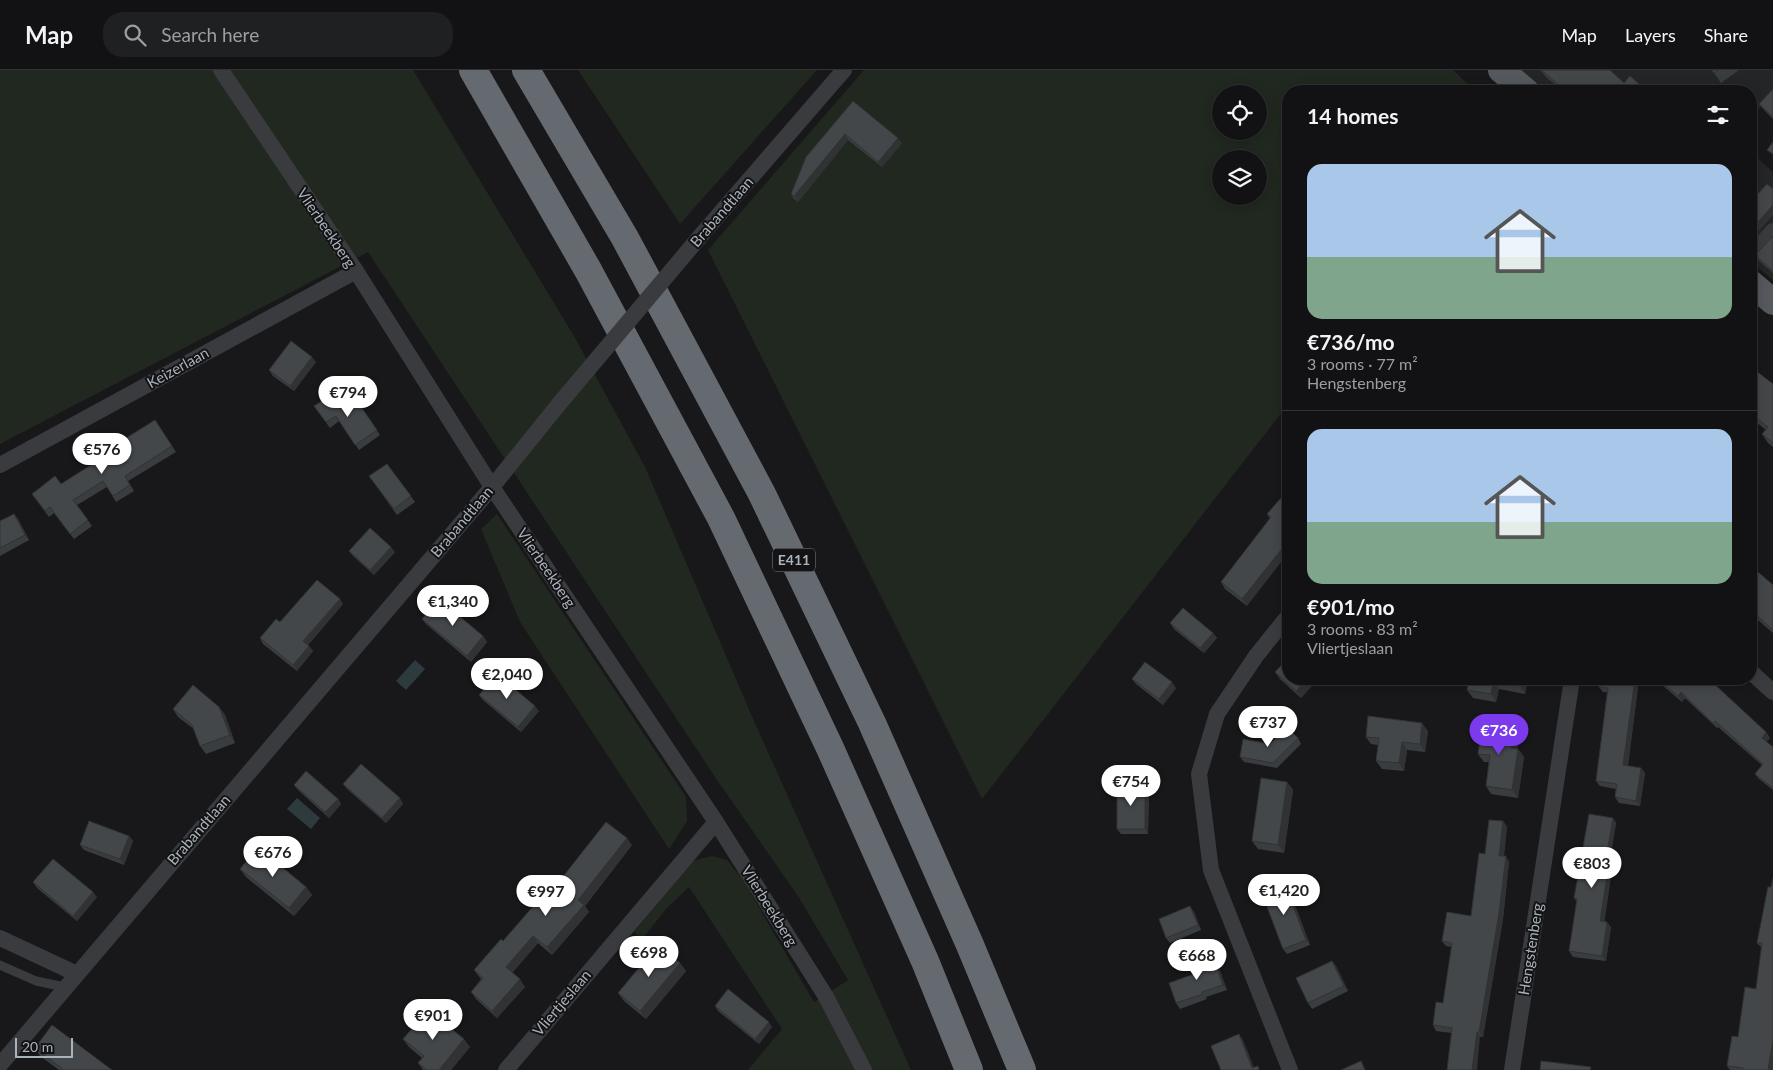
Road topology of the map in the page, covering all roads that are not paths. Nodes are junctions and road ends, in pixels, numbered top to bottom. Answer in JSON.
{"nodes":[{"id":1,"x":221,"y":70,"type":"edge"},
{"id":2,"x":473,"y":70,"type":"edge"},
{"id":3,"x":526,"y":70,"type":"edge"},
{"id":4,"x":844,"y":70,"type":"edge"},
{"id":5,"x":1501,"y":70,"type":"edge"},
{"id":6,"x":1519,"y":85,"type":"edge"},
{"id":7,"x":1773,"y":231,"type":"edge"},
{"id":8,"x":1757,"y":248,"type":"edge"},
{"id":9,"x":356,"y":271,"type":"junction"},
{"id":10,"x":1757,"y":288,"type":"edge"},
{"id":11,"x":1773,"y":302,"type":"edge"},
{"id":12,"x":0,"y":465,"type":"edge"},
{"id":13,"x":492,"y":487,"type":"junction"},
{"id":14,"x":1282,"y":624,"type":"edge"},
{"id":15,"x":1757,"y":677,"type":"edge"},
{"id":16,"x":1571,"y":685,"type":"edge"},
{"id":17,"x":1773,"y":692,"type":"edge"},
{"id":18,"x":716,"y":822,"type":"junction"},
{"id":19,"x":0,"y":938,"type":"edge"},
{"id":20,"x":0,"y":965,"type":"edge"},
{"id":21,"x":77,"y":974,"type":"junction"},
{"id":22,"x":65,"y":987,"type":"junction"},
{"id":23,"x":0,"y":1065,"type":"edge"},
{"id":24,"x":506,"y":1070,"type":"edge"},
{"id":25,"x":864,"y":1070,"type":"edge"},
{"id":26,"x":969,"y":1070,"type":"edge"},
{"id":27,"x":1022,"y":1070,"type":"edge"},
{"id":28,"x":1290,"y":1070,"type":"edge"},
{"id":29,"x":1512,"y":1070,"type":"edge"}],
"edges":[{"from":1,"to":9,"type":"street","name":"Vlierbeekberg"},
{"from":2,"to":26,"type":"highway"},
{"from":3,"to":27,"type":"highway","number":"E411"},
{"from":4,"to":13,"type":"street","name":"Brabandtlaan","bridge":true},
{"from":5,"to":6,"type":"main road"},
{"from":7,"to":8,"type":"street"},
{"from":9,"to":12,"type":"street","name":"Keizerlaan"},
{"from":9,"to":13,"type":"street","name":"Vlierbeekberg"},
{"from":10,"to":11,"type":"main road"},
{"from":13,"to":18,"type":"street","name":"Vlierbeekberg"},
{"from":13,"to":21,"type":"street","name":"Brabandtlaan"},
{"from":14,"to":28,"type":"street"},
{"from":15,"to":17,"type":"street"},
{"from":16,"to":29,"type":"street","name":"Hengstenberg"},
{"from":18,"to":24,"type":"street","name":"Vliertjeslaan"},
{"from":18,"to":25,"type":"street","name":"Vlierbeekberg"},
{"from":19,"to":21,"type":"street"},
{"from":20,"to":22,"type":"lane"},
{"from":21,"to":22,"type":"street","name":"Brabandtlaan"},
{"from":22,"to":23,"type":"street","name":"Brabandtlaan"}]}
